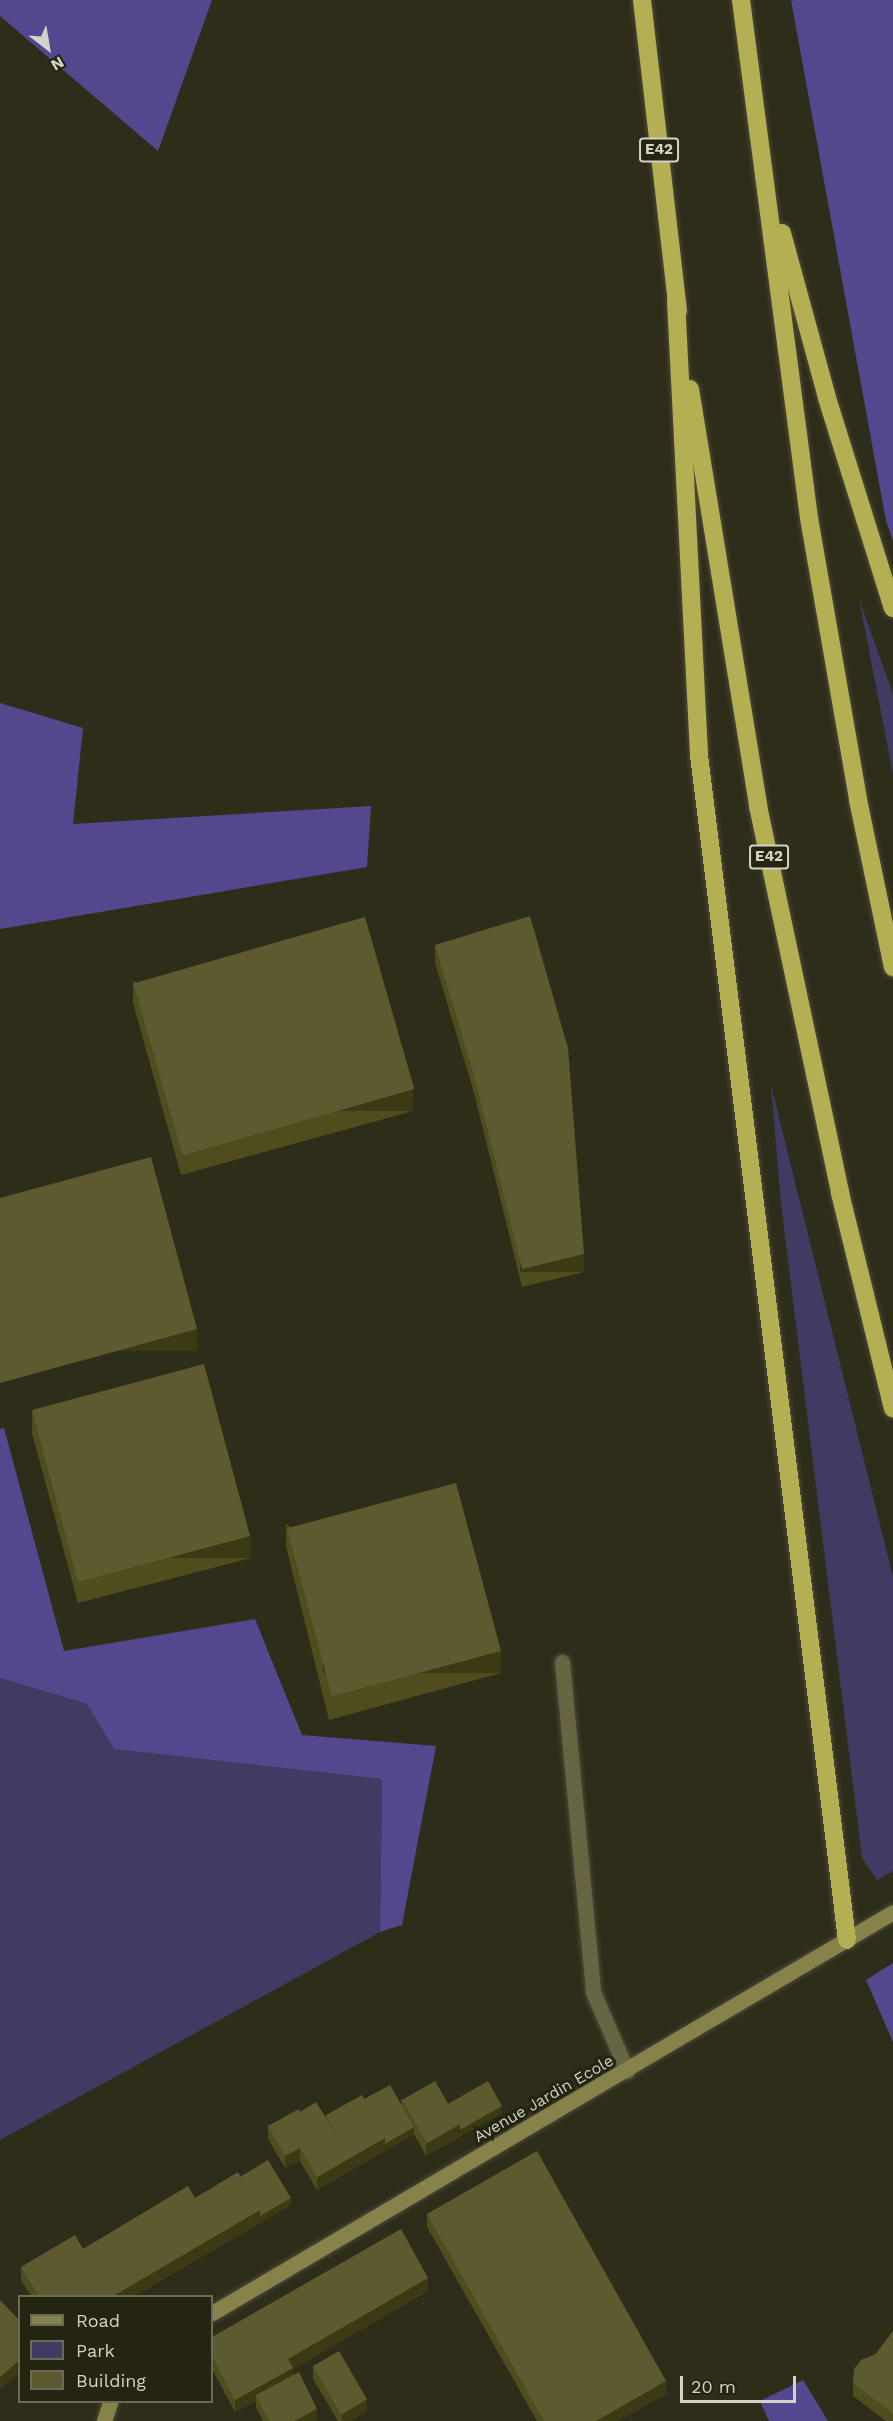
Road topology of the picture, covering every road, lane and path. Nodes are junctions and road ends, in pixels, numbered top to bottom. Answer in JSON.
{"nodes":[{"id":1,"x":642,"y":0,"type":"edge"},
{"id":2,"x":741,"y":0,"type":"edge"},
{"id":3,"x":764,"y":168,"type":"junction"},
{"id":4,"x":676,"y":300,"type":"junction"},
{"id":5,"x":893,"y":608,"type":"edge"},
{"id":6,"x":893,"y":967,"type":"edge"},
{"id":7,"x":893,"y":1408,"type":"edge"},
{"id":8,"x":562,"y":1662,"type":"dead end"},
{"id":9,"x":893,"y":1912,"type":"edge"},
{"id":10,"x":847,"y":1940,"type":"junction"},
{"id":11,"x":627,"y":2071,"type":"junction"},
{"id":12,"x":213,"y":2312,"type":"edge"},
{"id":13,"x":111,"y":2403,"type":"edge"},
{"id":14,"x":104,"y":2421,"type":"edge"}],
"edges":[{"from":1,"to":4,"type":"highway","number":"E42"},
{"from":2,"to":3,"type":"highway"},
{"from":3,"to":5,"type":"highway"},
{"from":3,"to":6,"type":"highway"},
{"from":4,"to":7,"type":"highway","number":"E42"},
{"from":4,"to":10,"type":"highway"},
{"from":8,"to":11,"type":"lane"},
{"from":9,"to":10,"type":"street","name":"Avenue Jardin Ecole"},
{"from":10,"to":11,"type":"street","name":"Avenue Jardin Ecole"},
{"from":11,"to":12,"type":"street","name":"Avenue Jardin Ecole"},
{"from":13,"to":14,"type":"street"}]}
